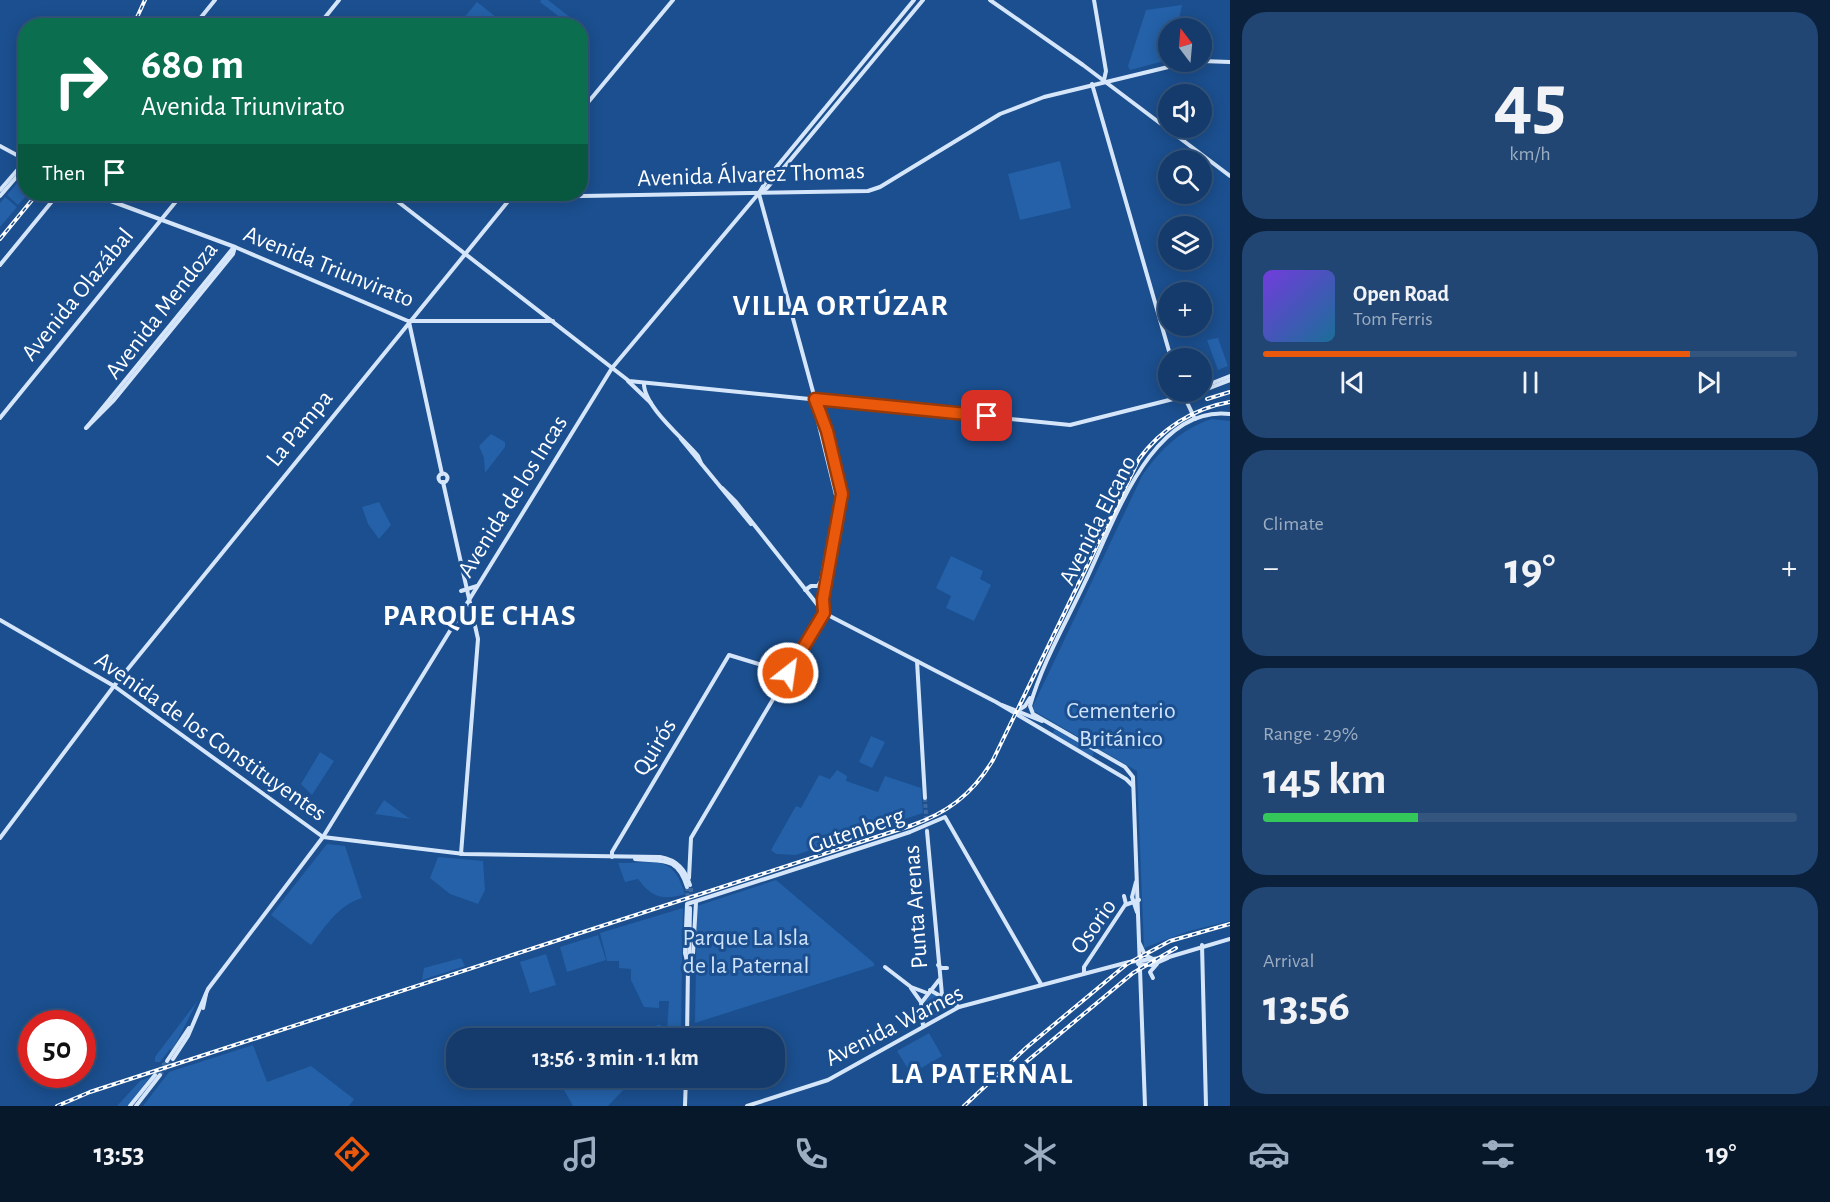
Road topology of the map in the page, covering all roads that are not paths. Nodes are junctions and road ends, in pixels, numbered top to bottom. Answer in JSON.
{"nodes":[{"id":1,"x":215,"y":0,"type":"edge"},
{"id":2,"x":339,"y":0,"type":"edge"},
{"id":3,"x":673,"y":0,"type":"edge"},
{"id":4,"x":914,"y":0,"type":"edge"},
{"id":5,"x":923,"y":0,"type":"edge"},
{"id":6,"x":990,"y":0,"type":"edge"},
{"id":7,"x":1094,"y":0,"type":"edge"},
{"id":8,"x":200,"y":18,"type":"edge"},
{"id":9,"x":324,"y":18,"type":"edge"},
{"id":10,"x":1212,"y":61,"type":"edge"},
{"id":11,"x":1230,"y":62,"type":"edge"},
{"id":12,"x":1158,"y":69,"type":"edge"},
{"id":13,"x":1104,"y":81,"type":"junction"},
{"id":14,"x":1092,"y":84,"type":"junction"},
{"id":15,"x":588,"y":102,"type":"edge"},
{"id":16,"x":0,"y":146,"type":"edge"},
{"id":17,"x":18,"y":156,"type":"edge"},
{"id":18,"x":18,"y":169,"type":"edge"},
{"id":19,"x":18,"y":175,"type":"edge"},
{"id":20,"x":1230,"y":176,"type":"edge"},
{"id":21,"x":0,"y":190,"type":"edge"},
{"id":22,"x":759,"y":193,"type":"junction"},
{"id":23,"x":588,"y":194,"type":"edge"},
{"id":24,"x":0,"y":195,"type":"edge"},
{"id":25,"x":52,"y":201,"type":"edge"},
{"id":26,"x":112,"y":201,"type":"edge"},
{"id":27,"x":176,"y":201,"type":"edge"},
{"id":28,"x":397,"y":201,"type":"edge"},
{"id":29,"x":508,"y":201,"type":"edge"},
{"id":30,"x":162,"y":218,"type":"junction"},
{"id":31,"x":235,"y":247,"type":"junction"},
{"id":32,"x":464,"y":254,"type":"junction"},
{"id":33,"x":0,"y":265,"type":"edge"},
{"id":34,"x":408,"y":321,"type":"junction"},
{"id":35,"x":553,"y":321,"type":"junction"},
{"id":36,"x":1168,"y":348,"type":"edge"},
{"id":37,"x":612,"y":368,"type":"junction"},
{"id":38,"x":1230,"y":378,"type":"edge"},
{"id":39,"x":625,"y":379,"type":"junction"},
{"id":40,"x":645,"y":383,"type":"junction"},
{"id":41,"x":1212,"y":385,"type":"edge"},
{"id":42,"x":815,"y":399,"type":"junction"},
{"id":43,"x":1161,"y":402,"type":"edge"},
{"id":44,"x":1186,"y":402,"type":"edge"},
{"id":45,"x":652,"y":403,"type":"junction"},
{"id":46,"x":1230,"y":414,"type":"edge"},
{"id":47,"x":0,"y":418,"type":"edge"},
{"id":48,"x":1195,"y":419,"type":"junction"},
{"id":49,"x":829,"y":556,"type":"junction"},
{"id":50,"x":478,"y":586,"type":"junction"},
{"id":51,"x":818,"y":586,"type":"junction"},
{"id":52,"x":468,"y":590,"type":"junction"},
{"id":53,"x":805,"y":590,"type":"junction"},
{"id":54,"x":461,"y":591,"type":"dead end"},
{"id":55,"x":824,"y":596,"type":"junction"},
{"id":56,"x":470,"y":599,"type":"junction"},
{"id":57,"x":463,"y":610,"type":"junction"},
{"id":58,"x":473,"y":612,"type":"junction"},
{"id":59,"x":824,"y":613,"type":"junction"},
{"id":60,"x":0,"y":620,"type":"edge"},
{"id":61,"x":917,"y":662,"type":"junction"},
{"id":62,"x":788,"y":673,"type":"junction"},
{"id":63,"x":114,"y":686,"type":"junction"},
{"id":64,"x":996,"y":702,"type":"junction"},
{"id":65,"x":1029,"y":705,"type":"junction"},
{"id":66,"x":1016,"y":711,"type":"junction"},
{"id":67,"x":1026,"y":715,"type":"junction"},
{"id":68,"x":1028,"y":722,"type":"junction"},
{"id":69,"x":1045,"y":722,"type":"junction"},
{"id":70,"x":1055,"y":728,"type":"junction"},
{"id":71,"x":1050,"y":735,"type":"junction"},
{"id":72,"x":1100,"y":753,"type":"junction"},
{"id":73,"x":1095,"y":761,"type":"junction"},
{"id":74,"x":1134,"y":787,"type":"junction"},
{"id":75,"x":925,"y":798,"type":"tunnel mouth"},
{"id":76,"x":927,"y":831,"type":"tunnel mouth"},
{"id":77,"x":323,"y":837,"type":"junction"},
{"id":78,"x":0,"y":838,"type":"edge"},
{"id":79,"x":460,"y":854,"type":"junction"},
{"id":80,"x":612,"y":857,"type":"junction"},
{"id":81,"x":1137,"y":878,"type":"junction"},
{"id":82,"x":1132,"y":895,"type":"junction"},
{"id":83,"x":1124,"y":896,"type":"dead end"},
{"id":84,"x":1139,"y":898,"type":"junction"},
{"id":85,"x":1133,"y":902,"type":"junction"},
{"id":86,"x":1125,"y":905,"type":"junction"},
{"id":87,"x":1138,"y":915,"type":"junction"},
{"id":88,"x":1230,"y":939,"type":"edge"},
{"id":89,"x":1139,"y":942,"type":"junction"},
{"id":90,"x":1202,"y":945,"type":"junction"},
{"id":91,"x":1138,"y":954,"type":"junction"},
{"id":92,"x":1129,"y":962,"type":"junction"},
{"id":93,"x":1138,"y":962,"type":"junction"},
{"id":94,"x":1156,"y":962,"type":"junction"},
{"id":95,"x":938,"y":965,"type":"junction"},
{"id":96,"x":885,"y":967,"type":"dead end"},
{"id":97,"x":947,"y":968,"type":"dead end"},
{"id":98,"x":1084,"y":973,"type":"junction"},
{"id":99,"x":1153,"y":978,"type":"dead end"},
{"id":100,"x":939,"y":979,"type":"junction"},
{"id":101,"x":1041,"y":984,"type":"junction"},
{"id":102,"x":911,"y":987,"type":"junction"},
{"id":103,"x":928,"y":992,"type":"junction"},
{"id":104,"x":206,"y":993,"type":"junction"},
{"id":105,"x":942,"y":995,"type":"junction"},
{"id":106,"x":949,"y":1001,"type":"junction"},
{"id":107,"x":921,"y":1002,"type":"junction"},
{"id":108,"x":959,"y":1007,"type":"junction"},
{"id":109,"x":202,"y":1008,"type":"dead end"},
{"id":110,"x":951,"y":1011,"type":"junction"},
{"id":111,"x":193,"y":1022,"type":"junction"},
{"id":112,"x":923,"y":1026,"type":"junction"},
{"id":113,"x":687,"y":1028,"type":"edge"},
{"id":114,"x":173,"y":1059,"type":"tunnel mouth"},
{"id":115,"x":167,"y":1061,"type":"tunnel mouth"},
{"id":116,"x":686,"y":1088,"type":"edge"},
{"id":117,"x":130,"y":1106,"type":"edge"},
{"id":118,"x":136,"y":1106,"type":"edge"},
{"id":119,"x":686,"y":1106,"type":"edge"},
{"id":120,"x":747,"y":1106,"type":"edge"},
{"id":121,"x":1145,"y":1106,"type":"edge"},
{"id":122,"x":1206,"y":1106,"type":"edge"}],
"edges":[{"from":1,"to":8,"type":"main road"},
{"from":2,"to":9,"type":"main road"},
{"from":3,"to":15,"type":"main road"},
{"from":4,"to":22,"type":"main road","name":"Avenida de los Incas"},
{"from":5,"to":22,"type":"main road","name":"Avenida de los Incas"},
{"from":6,"to":13,"type":"main road"},
{"from":7,"to":13,"type":"main road"},
{"from":10,"to":11,"type":"main road"},
{"from":12,"to":13,"type":"main road","name":"Avenida Álvarez Thomas"},
{"from":13,"to":14,"type":"main road","name":"Avenida Álvarez Thomas"},
{"from":13,"to":20,"type":"main road"},
{"from":14,"to":22,"type":"main road","name":"Avenida Álvarez Thomas"},
{"from":14,"to":36,"type":"main road"},
{"from":16,"to":17,"type":"main road"},
{"from":18,"to":21,"type":"main road"},
{"from":19,"to":24,"type":"main road"},
{"from":22,"to":23,"type":"main road","name":"Avenida Álvarez Thomas"},
{"from":22,"to":37,"type":"main road","name":"Avenida de los Incas"},
{"from":22,"to":42,"type":"main road"},
{"from":25,"to":33,"type":"main road"},
{"from":26,"to":30,"type":"main road","name":"Avenida Triunvirato"},
{"from":27,"to":30,"type":"main road","name":"Avenida Olazábal"},
{"from":28,"to":32,"type":"main road"},
{"from":29,"to":32,"type":"main road","name":"La Pampa"},
{"from":30,"to":31,"type":"main road","name":"Avenida Triunvirato"},
{"from":30,"to":47,"type":"main road","name":"Avenida Olazábal"},
{"from":31,"to":31,"type":"main road","name":"Avenida Mendoza"},
{"from":31,"to":34,"type":"main road","name":"Avenida Triunvirato"},
{"from":32,"to":34,"type":"main road","name":"La Pampa"},
{"from":32,"to":35,"type":"main road"},
{"from":34,"to":35,"type":"main road","name":"Avenida Triunvirato"},
{"from":34,"to":52,"type":"main road"},
{"from":34,"to":63,"type":"main road","name":"La Pampa"},
{"from":35,"to":37,"type":"main road"},
{"from":37,"to":39,"type":"main road"},
{"from":37,"to":50,"type":"main road","name":"Avenida de los Incas"},
{"from":38,"to":41,"type":"main road"},
{"from":39,"to":40,"type":"main road"},
{"from":39,"to":45,"type":"main road"},
{"from":40,"to":42,"type":"main road"},
{"from":40,"to":45,"type":"main road"},
{"from":42,"to":43,"type":"main road"},
{"from":42,"to":49,"type":"main road"},
{"from":44,"to":48,"type":"main road"},
{"from":45,"to":53,"type":"main road"},
{"from":46,"to":48,"type":"main road"},
{"from":48,"to":65,"type":"main road","name":"Avenida Elcano"},
{"from":49,"to":51,"type":"main road"},
{"from":49,"to":55,"type":"main road"},
{"from":50,"to":52,"type":"main road"},
{"from":50,"to":56,"type":"main road","name":"Avenida de los Incas"},
{"from":51,"to":53,"type":"main road"},
{"from":51,"to":55,"type":"main road"},
{"from":52,"to":54,"type":"main road"},
{"from":52,"to":56,"type":"main road"},
{"from":53,"to":59,"type":"main road"},
{"from":55,"to":59,"type":"main road"},
{"from":56,"to":57,"type":"main road","name":"Avenida de los Incas"},
{"from":56,"to":58,"type":"main road"},
{"from":57,"to":58,"type":"main road"},
{"from":57,"to":77,"type":"main road","name":"Avenida de los Incas"},
{"from":58,"to":79,"type":"main road"},
{"from":59,"to":61,"type":"main road"},
{"from":59,"to":62,"type":"main road"},
{"from":60,"to":63,"type":"main road","name":"Avenida de los Constituyentes"},
{"from":61,"to":64,"type":"main road"},
{"from":61,"to":75,"type":"main road"},
{"from":62,"to":80,"type":"main road","name":"Quirós"},
{"from":62,"to":80,"type":"main road","name":"Avenida de los Constituyentes"},
{"from":63,"to":77,"type":"main road","name":"Avenida de los Constituyentes"},
{"from":63,"to":78,"type":"main road","name":"La Pampa"},
{"from":64,"to":66,"type":"main road"},
{"from":64,"to":68,"type":"main road"},
{"from":65,"to":66,"type":"main road"},
{"from":65,"to":67,"type":"main road","name":"Avenida Elcano"},
{"from":65,"to":69,"type":"main road"},
{"from":66,"to":67,"type":"main road"},
{"from":67,"to":68,"type":"main road"},
{"from":67,"to":69,"type":"main road"},
{"from":68,"to":71,"type":"main road"},
{"from":69,"to":70,"type":"main road"},
{"from":70,"to":71,"type":"main road"},
{"from":70,"to":72,"type":"main road"},
{"from":71,"to":73,"type":"main road"},
{"from":72,"to":73,"type":"main road"},
{"from":72,"to":74,"type":"main road"},
{"from":73,"to":74,"type":"main road"},
{"from":74,"to":81,"type":"main road"},
{"from":76,"to":95,"type":"main road","name":"Punta Arenas"},
{"from":77,"to":79,"type":"main road","name":"Avenida de los Constituyentes"},
{"from":77,"to":104,"type":"main road","name":"Avenida de los Incas"},
{"from":79,"to":80,"type":"main road","name":"Avenida de los Constituyentes"},
{"from":81,"to":82,"type":"main road"},
{"from":81,"to":84,"type":"main road"},
{"from":82,"to":84,"type":"main road"},
{"from":82,"to":85,"type":"main road"},
{"from":83,"to":86,"type":"main road"},
{"from":84,"to":85,"type":"main road","name":"Osorio"},
{"from":84,"to":87,"type":"main road"},
{"from":85,"to":86,"type":"main road","name":"Osorio"},
{"from":85,"to":87,"type":"main road"},
{"from":86,"to":98,"type":"main road","name":"Osorio"},
{"from":87,"to":89,"type":"main road"},
{"from":88,"to":90,"type":"main road"},
{"from":89,"to":91,"type":"main road"},
{"from":89,"to":94,"type":"main road"},
{"from":90,"to":94,"type":"main road"},
{"from":90,"to":122,"type":"main road"},
{"from":91,"to":92,"type":"main road"},
{"from":91,"to":93,"type":"main road"},
{"from":92,"to":93,"type":"main road","name":"Avenida Warnes"},
{"from":92,"to":98,"type":"main road","name":"Avenida Warnes"},
{"from":93,"to":94,"type":"main road","name":"Avenida Warnes"},
{"from":93,"to":121,"type":"main road"},
{"from":94,"to":99,"type":"main road"},
{"from":95,"to":97,"type":"main road"},
{"from":95,"to":100,"type":"main road","name":"Punta Arenas"},
{"from":96,"to":102,"type":"main road"},
{"from":98,"to":101,"type":"main road","name":"Avenida Warnes"},
{"from":100,"to":103,"type":"main road"},
{"from":100,"to":105,"type":"main road","name":"Punta Arenas"},
{"from":101,"to":108,"type":"main road","name":"Avenida Warnes"},
{"from":101,"to":113,"type":"main road","name":"Gutenberg"},
{"from":102,"to":103,"type":"main road"},
{"from":102,"to":107,"type":"main road"},
{"from":103,"to":105,"type":"main road"},
{"from":103,"to":107,"type":"main road"},
{"from":104,"to":109,"type":"main road"},
{"from":104,"to":111,"type":"main road"},
{"from":105,"to":106,"type":"main road","name":"Punta Arenas"},
{"from":106,"to":108,"type":"main road","name":"Punta Arenas"},
{"from":106,"to":110,"type":"main road"},
{"from":107,"to":112,"type":"main road"},
{"from":108,"to":110,"type":"main road","name":"Avenida Warnes"},
{"from":110,"to":112,"type":"main road","name":"Avenida Warnes"},
{"from":111,"to":114,"type":"main road"},
{"from":111,"to":115,"type":"main road"},
{"from":112,"to":120,"type":"main road","name":"Avenida Warnes"},
{"from":116,"to":119,"type":"main road"},
{"from":117,"to":118,"type":"main road"}]}
